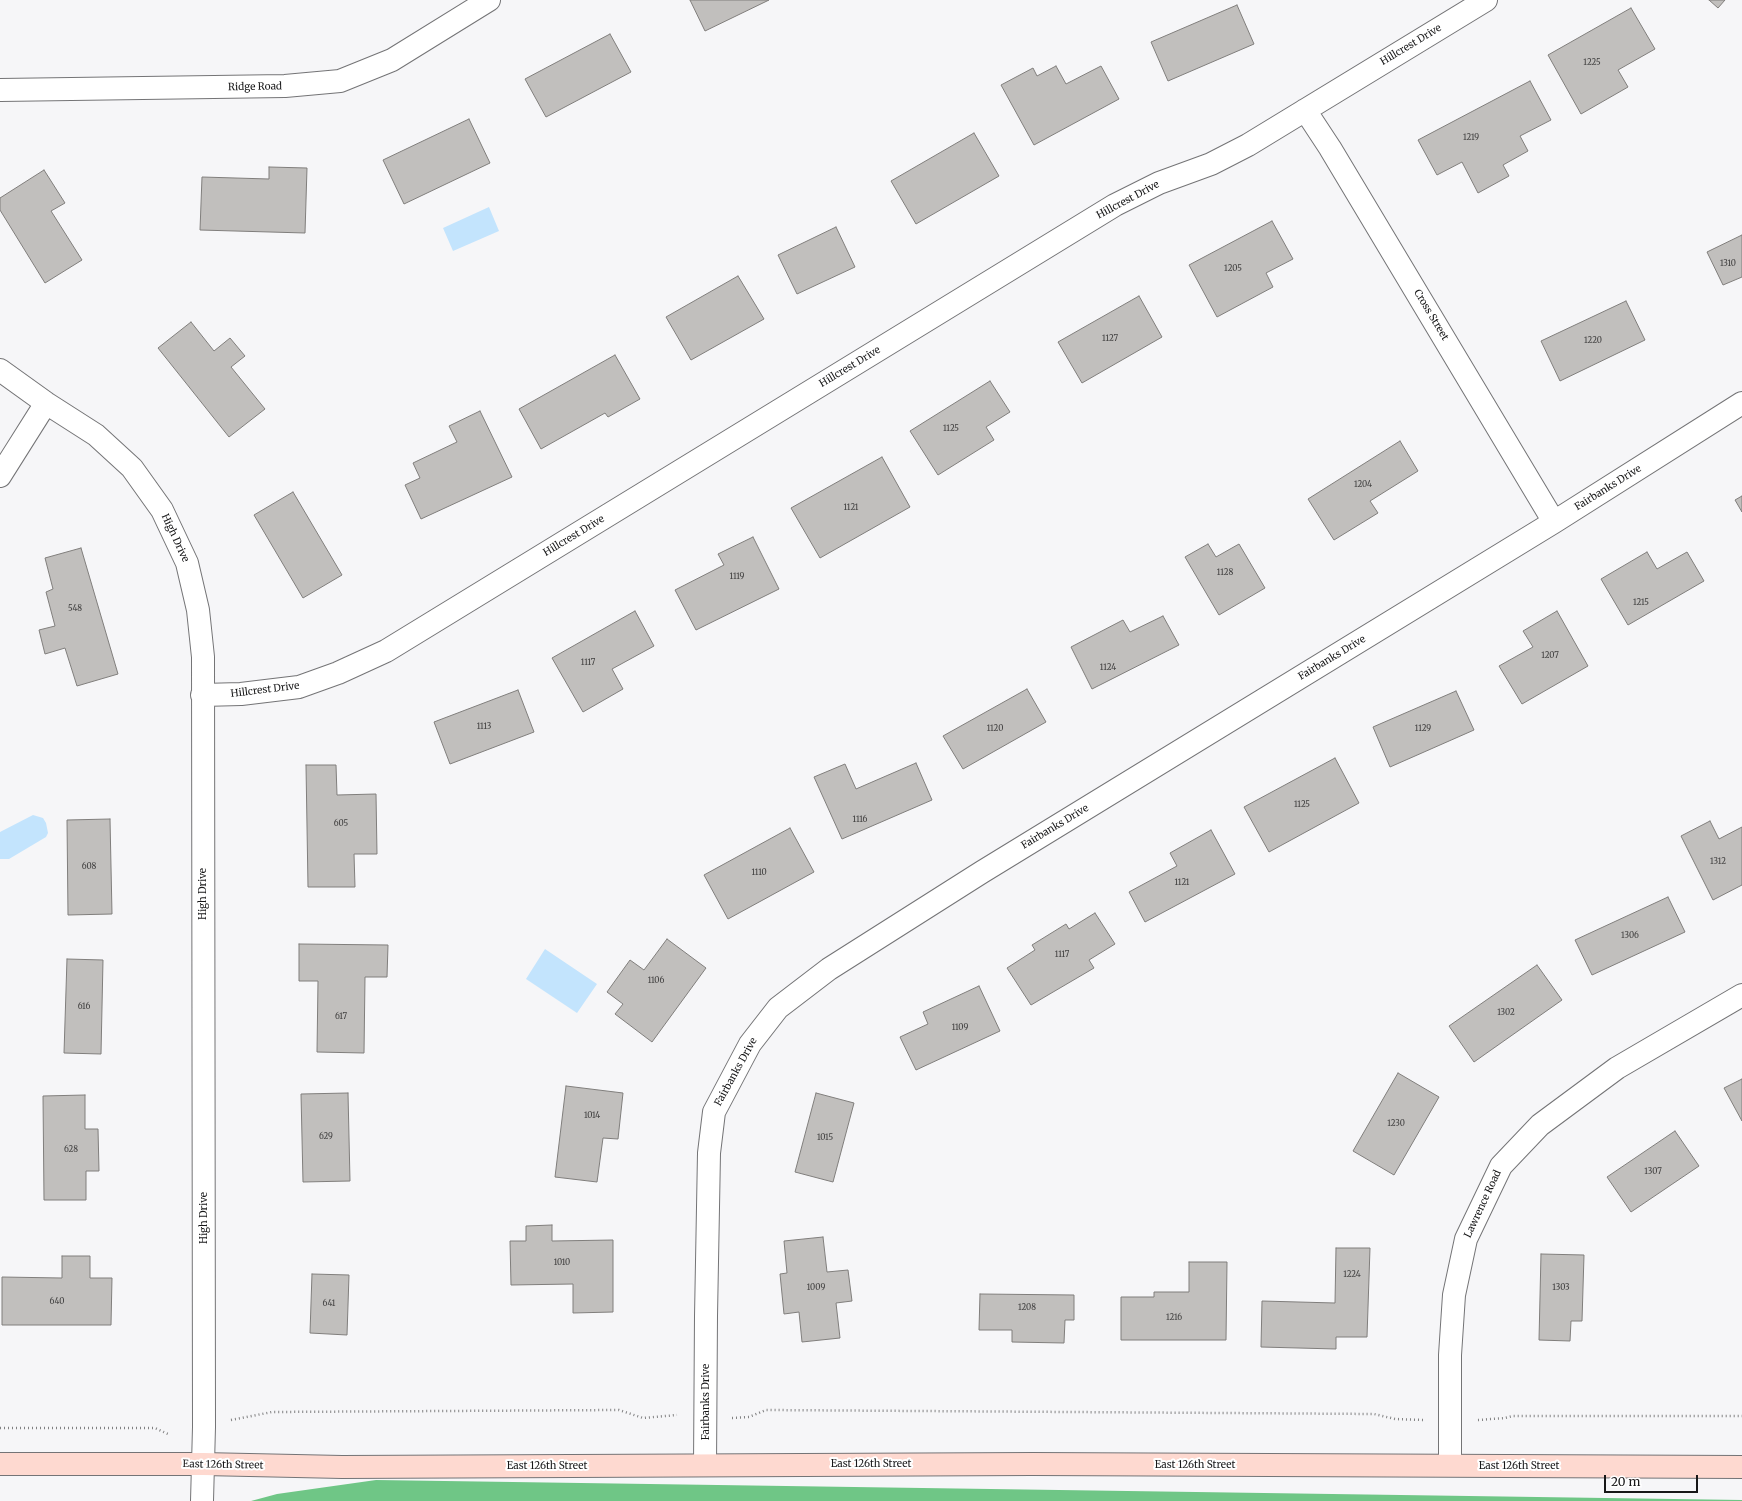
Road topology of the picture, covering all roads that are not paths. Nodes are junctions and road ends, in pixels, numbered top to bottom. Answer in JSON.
{"nodes":[{"id":1,"x":489,"y":0,"type":"edge"},
{"id":2,"x":1486,"y":0,"type":"edge"},
{"id":3,"x":0,"y":90,"type":"edge"},
{"id":4,"x":1305,"y":110,"type":"junction"},
{"id":5,"x":0,"y":370,"type":"edge"},
{"id":6,"x":46,"y":403,"type":"junction"},
{"id":7,"x":1742,"y":403,"type":"edge"},
{"id":8,"x":0,"y":476,"type":"edge"},
{"id":9,"x":1554,"y":522,"type":"junction"},
{"id":10,"x":202,"y":695,"type":"junction"},
{"id":11,"x":1742,"y":995,"type":"edge"},
{"id":12,"x":0,"y":1464,"type":"edge"},
{"id":13,"x":203,"y":1464,"type":"junction"},
{"id":14,"x":705,"y":1465,"type":"junction"},
{"id":15,"x":1450,"y":1465,"type":"junction"},
{"id":16,"x":1742,"y":1467,"type":"edge"},
{"id":17,"x":202,"y":1501,"type":"edge"}],
"edges":[{"from":1,"to":3,"type":"street","name":"Ridge Road"},
{"from":2,"to":4,"type":"street","name":"Hillcrest Drive"},
{"from":4,"to":9,"type":"street","name":"Cross Street"},
{"from":4,"to":10,"type":"street","name":"Hillcrest Drive"},
{"from":5,"to":6,"type":"street","name":"High Drive"},
{"from":6,"to":8,"type":"street"},
{"from":6,"to":10,"type":"street","name":"High Drive"},
{"from":7,"to":9,"type":"street","name":"Fairbanks Drive"},
{"from":9,"to":14,"type":"street","name":"Fairbanks Drive"},
{"from":10,"to":13,"type":"street","name":"High Drive"},
{"from":11,"to":15,"type":"street","name":"Lawrence Road"},
{"from":12,"to":13,"type":"street","name":"East 126th Street"},
{"from":13,"to":14,"type":"street","name":"East 126th Street"},
{"from":13,"to":17,"type":"street","name":"High Drive"},
{"from":14,"to":15,"type":"street","name":"East 126th Street"},
{"from":15,"to":16,"type":"street","name":"East 126th Street"}]}
